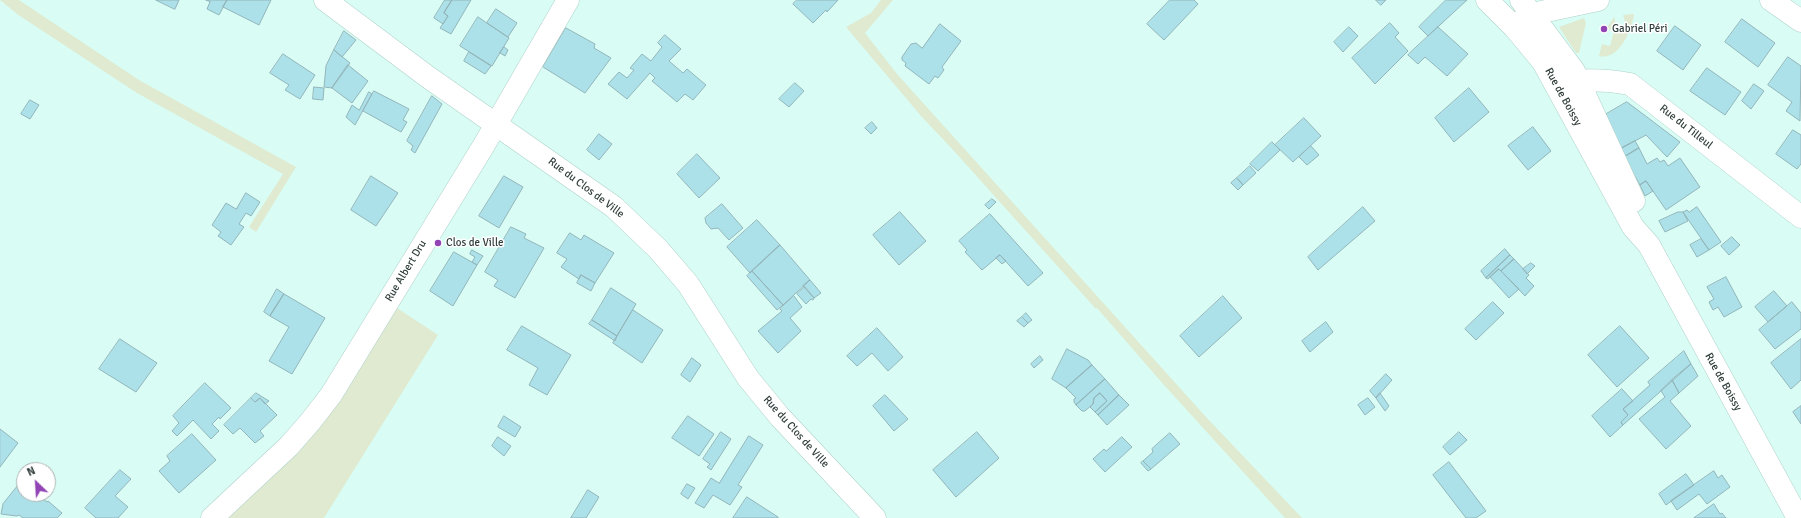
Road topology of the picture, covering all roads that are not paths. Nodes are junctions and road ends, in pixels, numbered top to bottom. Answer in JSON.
{"nodes":[{"id":1,"x":326,"y":0,"type":"edge"},
{"id":2,"x":568,"y":0,"type":"edge"},
{"id":3,"x":1487,"y":0,"type":"edge"},
{"id":4,"x":1598,"y":0,"type":"edge"},
{"id":5,"x":1771,"y":0,"type":"edge"},
{"id":6,"x":1526,"y":7,"type":"edge"},
{"id":7,"x":1801,"y":21,"type":"edge"},
{"id":8,"x":1514,"y":27,"type":"junction"},
{"id":9,"x":1578,"y":80,"type":"junction"},
{"id":10,"x":1556,"y":83,"type":"junction"},
{"id":11,"x":496,"y":124,"type":"junction"},
{"id":12,"x":1801,"y":217,"type":"edge"},
{"id":13,"x":1649,"y":245,"type":"junction"},
{"id":14,"x":212,"y":518,"type":"edge"},
{"id":15,"x":875,"y":518,"type":"edge"},
{"id":16,"x":1798,"y":518,"type":"edge"}],
"edges":[{"from":1,"to":11,"type":"street","name":"Rue du Clos de Ville"},
{"from":2,"to":11,"type":"street","name":"Rue Albert Dru"},
{"from":3,"to":8,"type":"street","name":"Rue de Boissy"},
{"from":4,"to":6,"type":"street"},
{"from":5,"to":7,"type":"street"},
{"from":6,"to":8,"type":"street"},
{"from":6,"to":9,"type":"street","name":"Rue de Boissy"},
{"from":8,"to":10,"type":"street","name":"Rue de Boissy"},
{"from":9,"to":10,"type":"street","name":"Rue du Tilleul"},
{"from":9,"to":12,"type":"street","name":"Rue du Tilleul"},
{"from":9,"to":13,"type":"street","name":"Rue de Boissy"},
{"from":10,"to":13,"type":"street","name":"Rue de Boissy"},
{"from":11,"to":14,"type":"street","name":"Rue Albert Dru"},
{"from":11,"to":15,"type":"street","name":"Rue du Clos de Ville"},
{"from":13,"to":16,"type":"street","name":"Rue de Boissy"}]}
